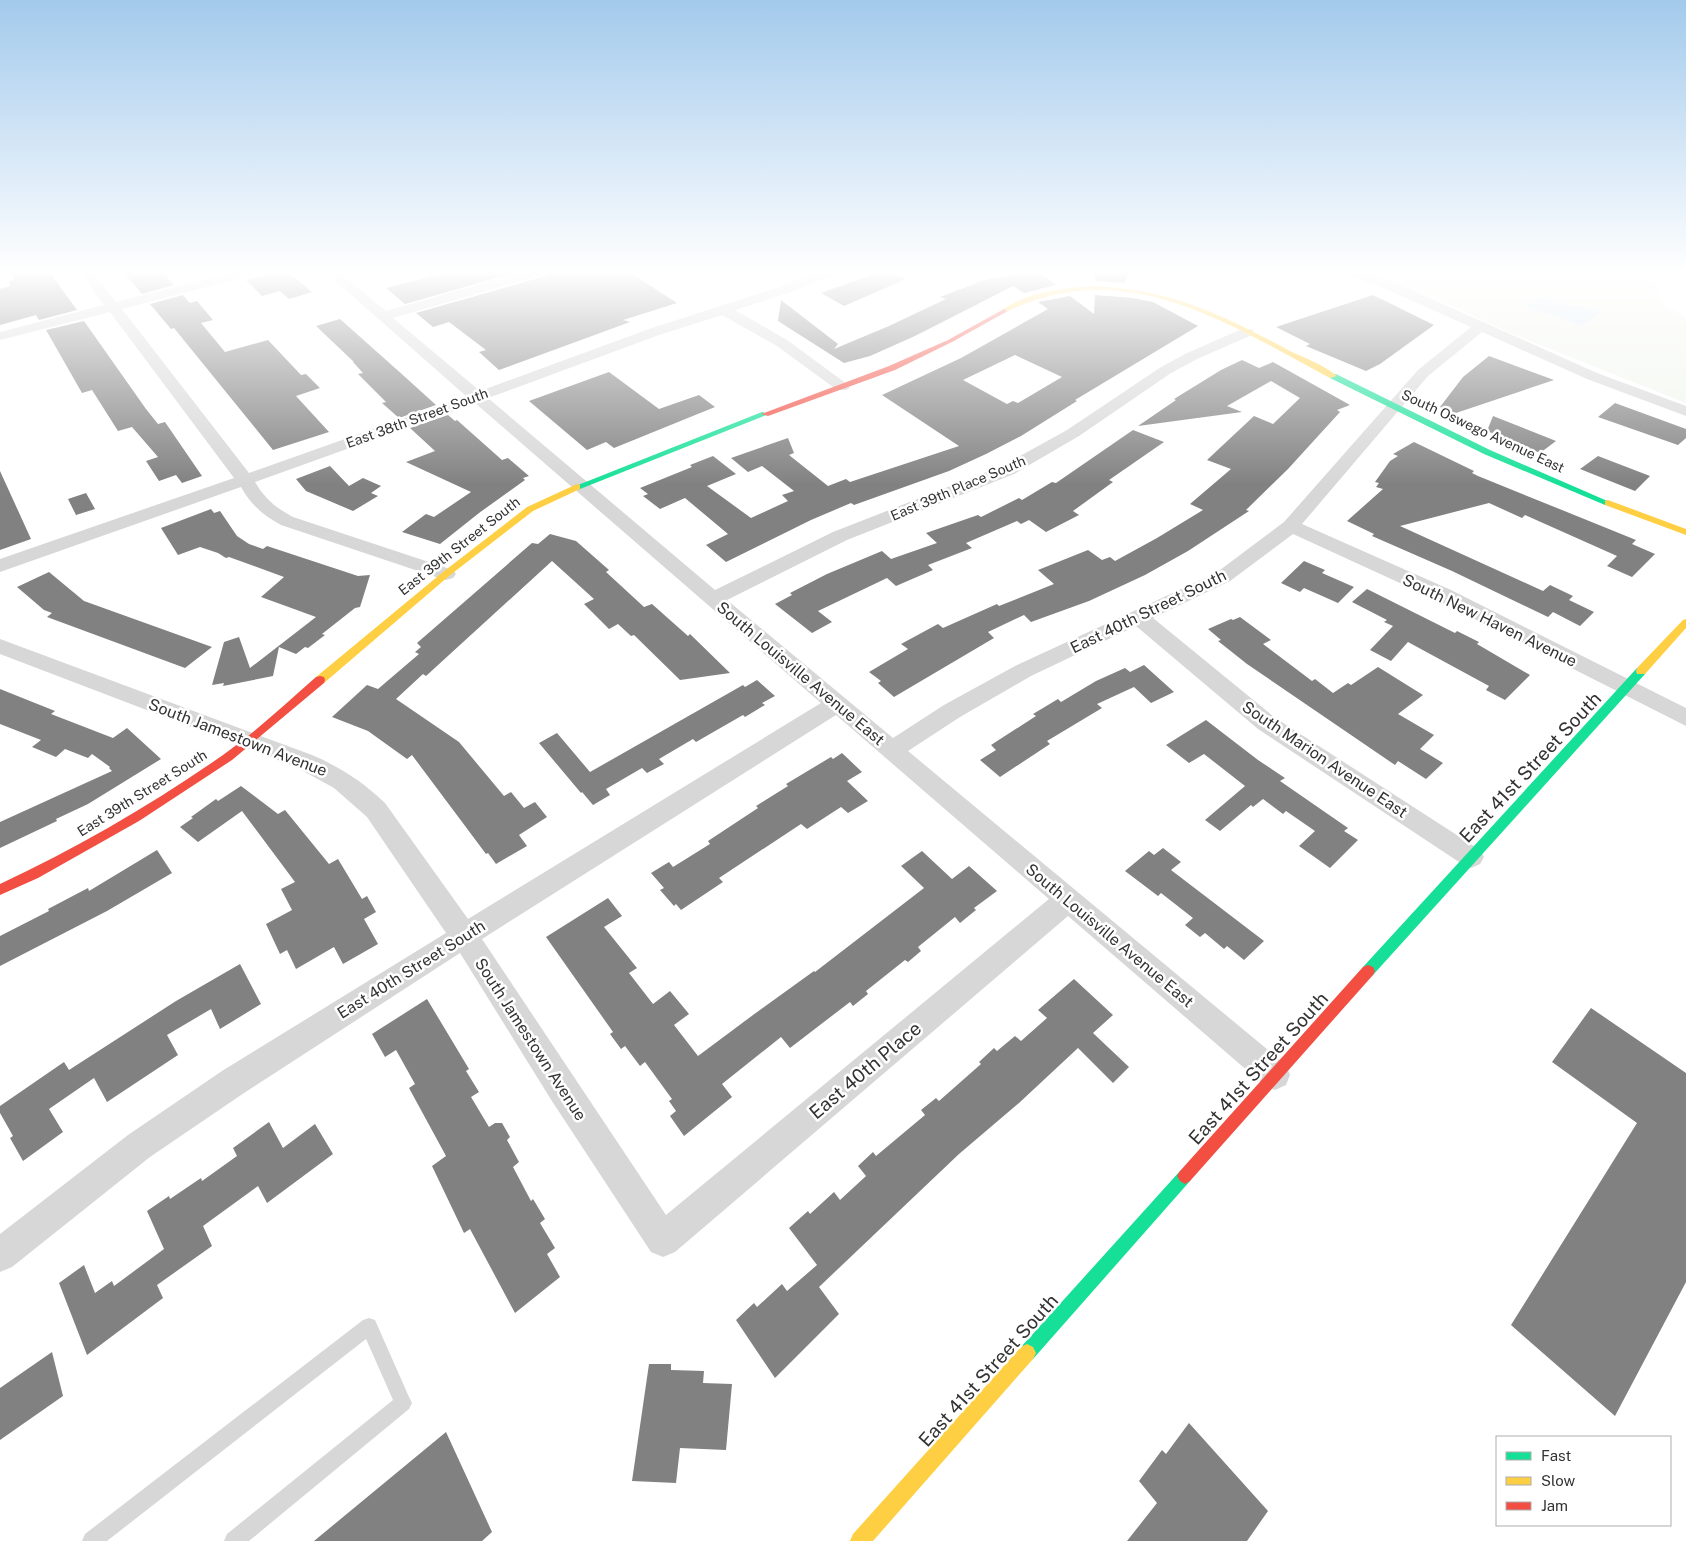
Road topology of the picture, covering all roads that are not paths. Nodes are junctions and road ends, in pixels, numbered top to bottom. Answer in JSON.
{"nodes":[{"id":1,"x":140,"y":342,"type":"edge"},
{"id":2,"x":414,"y":342,"type":"edge"},
{"id":3,"x":626,"y":342,"type":"edge"},
{"id":4,"x":780,"y":342,"type":"edge"},
{"id":5,"x":946,"y":342,"type":"edge"},
{"id":6,"x":1224,"y":342,"type":"edge"},
{"id":7,"x":1267,"y":342,"type":"edge"},
{"id":8,"x":1461,"y":342,"type":"edge"},
{"id":9,"x":1514,"y":342,"type":"edge"},
{"id":10,"x":842,"y":387,"type":"junction"},
{"id":11,"x":478,"y":397,"type":"junction"},
{"id":12,"x":1395,"y":407,"type":"junction"},
{"id":13,"x":1686,"y":411,"type":"edge"},
{"id":14,"x":245,"y":480,"type":"junction"},
{"id":15,"x":580,"y":486,"type":"junction"},
{"id":16,"x":1291,"y":526,"type":"junction"},
{"id":17,"x":1686,"y":532,"type":"edge"},
{"id":18,"x":0,"y":566,"type":"edge"},
{"id":19,"x":446,"y":574,"type":"junction"},
{"id":20,"x":713,"y":599,"type":"junction"},
{"id":21,"x":1138,"y":617,"type":"junction"},
{"id":22,"x":1686,"y":622,"type":"edge"},
{"id":23,"x":0,"y":646,"type":"edge"},
{"id":24,"x":1627,"y":689,"type":"junction"},
{"id":25,"x":837,"y":704,"type":"junction"},
{"id":26,"x":1686,"y":718,"type":"edge"},
{"id":27,"x":249,"y":740,"type":"junction"},
{"id":28,"x":891,"y":750,"type":"junction"},
{"id":29,"x":1471,"y":857,"type":"junction"},
{"id":30,"x":0,"y":890,"type":"edge"},
{"id":31,"x":1067,"y":900,"type":"junction"},
{"id":32,"x":464,"y":936,"type":"junction"},
{"id":33,"x":1275,"y":1075,"type":"junction"},
{"id":34,"x":663,"y":1240,"type":"joint"},
{"id":35,"x":0,"y":1255,"type":"edge"},
{"id":36,"x":92,"y":1541,"type":"edge"},
{"id":37,"x":234,"y":1541,"type":"edge"},
{"id":38,"x":860,"y":1541,"type":"edge"}],
"edges":[{"from":1,"to":14,"type":"street"},
{"from":2,"to":11,"type":"street","name":"South Louisville Avenue East"},
{"from":3,"to":11,"type":"street","name":"East 38th Street South"},
{"from":4,"to":10,"type":"street"},
{"from":5,"to":10,"type":"street","name":"East 39th Street South"},
{"from":6,"to":20,"type":"street","name":"East 39th Place South"},
{"from":7,"to":12,"type":"street","name":"South Oswego Avenue East"},
{"from":8,"to":12,"type":"street","name":"East 40th Street South"},
{"from":9,"to":13,"type":"street"},
{"from":10,"to":15,"type":"street","name":"East 39th Street South"},
{"from":11,"to":14,"type":"street","name":"East 38th Street South"},
{"from":11,"to":15,"type":"street","name":"South Louisville Avenue East"},
{"from":12,"to":16,"type":"street","name":"East 40th Street South"},
{"from":12,"to":17,"type":"street","name":"South Oswego Avenue East"},
{"from":14,"to":18,"type":"street","name":"East 38th Street South"},
{"from":14,"to":19,"type":"street"},
{"from":15,"to":19,"type":"street","name":"East 39th Street South"},
{"from":15,"to":20,"type":"street","name":"South Louisville Avenue East"},
{"from":16,"to":21,"type":"street","name":"East 40th Street South"},
{"from":16,"to":24,"type":"street","name":"South New Haven Avenue"},
{"from":19,"to":27,"type":"street","name":"East 39th Street South"},
{"from":20,"to":25,"type":"street","name":"South Louisville Avenue East"},
{"from":21,"to":28,"type":"street","name":"East 40th Street South"},
{"from":21,"to":29,"type":"street","name":"South Marion Avenue East"},
{"from":22,"to":24,"type":"street","name":"East 41st Street South"},
{"from":23,"to":27,"type":"street","name":"South Jamestown Avenue"},
{"from":24,"to":26,"type":"street","name":"South New Haven Avenue"},
{"from":24,"to":29,"type":"street","name":"East 41st Street South"},
{"from":25,"to":28,"type":"street","name":"South Louisville Avenue East"},
{"from":25,"to":32,"type":"street","name":"East 40th Street South"},
{"from":27,"to":30,"type":"street","name":"East 39th Street South"},
{"from":27,"to":32,"type":"street","name":"South Jamestown Avenue"},
{"from":28,"to":31,"type":"street","name":"South Louisville Avenue East"},
{"from":29,"to":33,"type":"street","name":"East 41st Street South"},
{"from":31,"to":33,"type":"street","name":"South Louisville Avenue East"},
{"from":31,"to":34,"type":"street","name":"East 40th Place"},
{"from":32,"to":34,"type":"street","name":"South Jamestown Avenue"},
{"from":32,"to":35,"type":"street","name":"East 40th Street South"},
{"from":33,"to":38,"type":"street","name":"East 41st Street South"},
{"from":36,"to":37,"type":"lane"}]}
